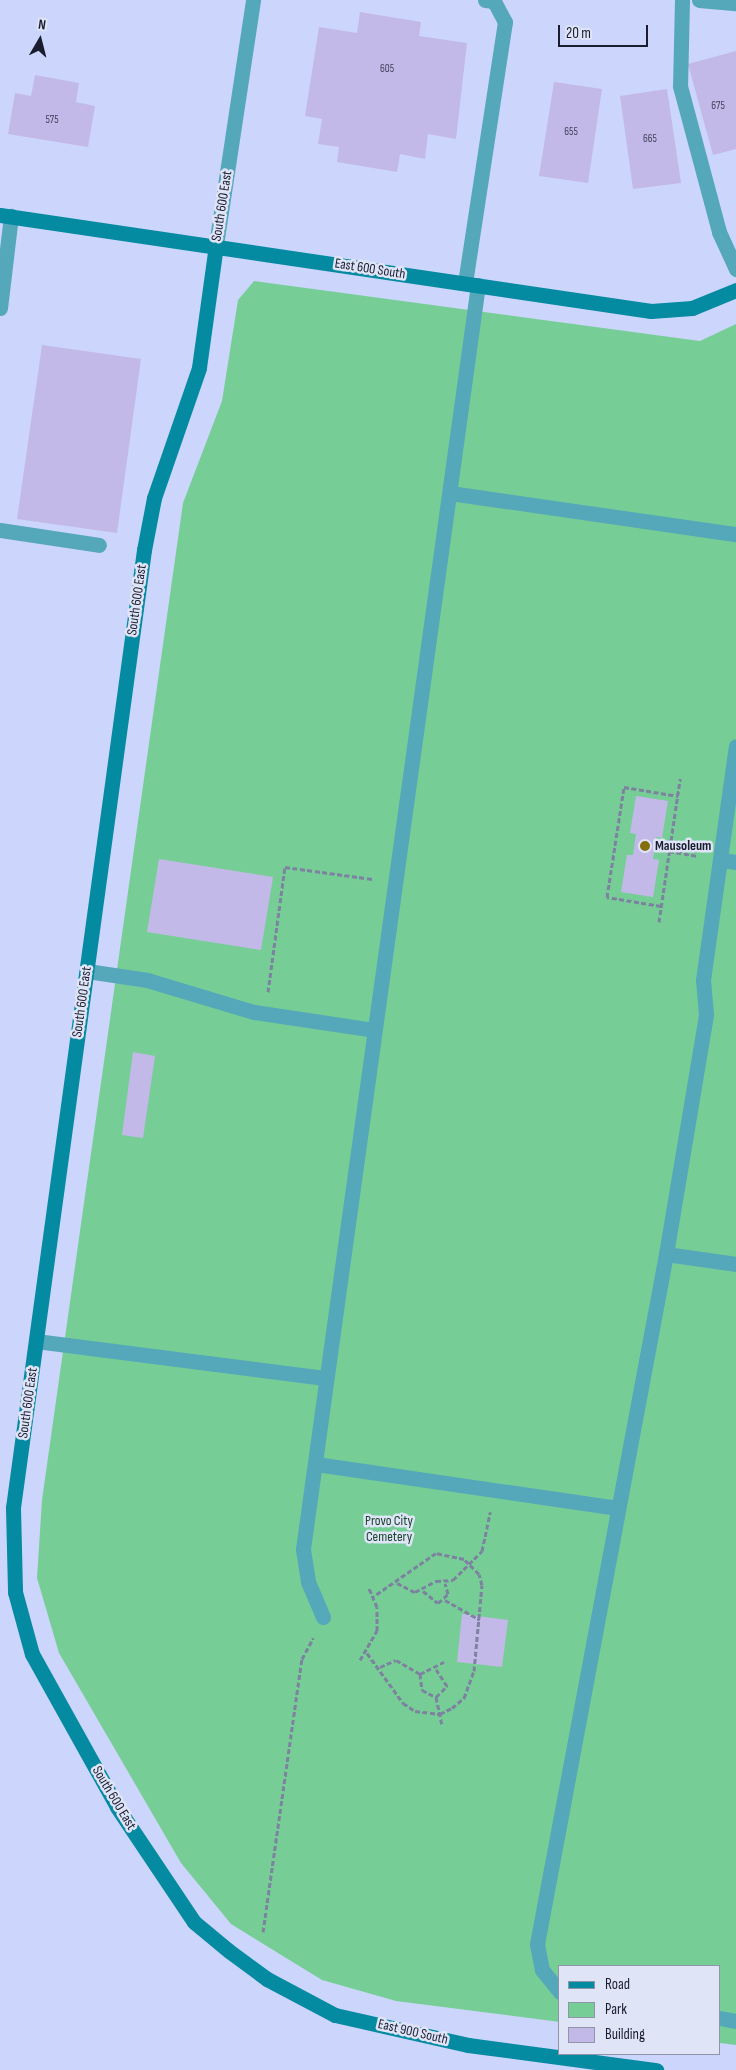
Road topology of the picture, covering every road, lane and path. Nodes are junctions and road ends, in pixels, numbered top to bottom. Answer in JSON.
{"nodes":[{"id":1,"x":254,"y":0,"type":"edge"},
{"id":2,"x":485,"y":0,"type":"edge"},
{"id":3,"x":682,"y":0,"type":"edge"},
{"id":4,"x":698,"y":0,"type":"edge"},
{"id":5,"x":736,"y":3,"type":"edge"},
{"id":6,"x":5,"y":216,"type":"edge"},
{"id":7,"x":216,"y":245,"type":"junction"},
{"id":8,"x":736,"y":269,"type":"edge"},
{"id":9,"x":471,"y":284,"type":"junction"},
{"id":10,"x":736,"y":290,"type":"edge"},
{"id":11,"x":0,"y":308,"type":"edge"},
{"id":12,"x":450,"y":493,"type":"junction"},
{"id":13,"x":0,"y":530,"type":"edge"},
{"id":14,"x":736,"y":534,"type":"edge"},
{"id":15,"x":99,"y":545,"type":"dead end"},
{"id":16,"x":736,"y":746,"type":"edge"},
{"id":17,"x":680,"y":779,"type":"dead end"},
{"id":18,"x":678,"y":796,"type":"junction"},
{"id":19,"x":670,"y":851,"type":"junction"},
{"id":20,"x":720,"y":860,"type":"junction"},
{"id":21,"x":736,"y":862,"type":"edge"},
{"id":22,"x":395,"y":882,"type":"junction"},
{"id":23,"x":661,"y":906,"type":"junction"},
{"id":24,"x":659,"y":922,"type":"dead end"},
{"id":25,"x":87,"y":971,"type":"junction"},
{"id":26,"x":265,"y":1014,"type":"junction"},
{"id":27,"x":374,"y":1030,"type":"junction"},
{"id":28,"x":666,"y":1254,"type":"junction"},
{"id":29,"x":736,"y":1264,"type":"edge"},
{"id":30,"x":36,"y":1341,"type":"junction"},
{"id":31,"x":325,"y":1378,"type":"junction"},
{"id":32,"x":316,"y":1464,"type":"junction"},
{"id":33,"x":493,"y":1489,"type":"junction"},
{"id":34,"x":616,"y":1508,"type":"junction"},
{"id":35,"x":471,"y":1565,"type":"junction"},
{"id":36,"x":397,"y":1583,"type":"junction"},
{"id":37,"x":445,"y":1583,"type":"junction"},
{"id":38,"x":370,"y":1588,"type":"dead end"},
{"id":39,"x":422,"y":1591,"type":"junction"},
{"id":40,"x":374,"y":1596,"type":"junction"},
{"id":41,"x":445,"y":1600,"type":"junction"},
{"id":42,"x":323,"y":1617,"type":"joint"},
{"id":43,"x":480,"y":1620,"type":"junction"},
{"id":44,"x":367,"y":1653,"type":"junction"},
{"id":45,"x":360,"y":1660,"type":"dead end"},
{"id":46,"x":444,"y":1662,"type":"dead end"},
{"id":47,"x":380,"y":1667,"type":"junction"},
{"id":48,"x":436,"y":1669,"type":"junction"},
{"id":49,"x":420,"y":1674,"type":"junction"},
{"id":50,"x":436,"y":1697,"type":"junction"},
{"id":51,"x":440,"y":1714,"type":"junction"},
{"id":52,"x":442,"y":1726,"type":"dead end"},
{"id":53,"x":263,"y":1932,"type":"dead end"},
{"id":54,"x":229,"y":1951,"type":"joint"},
{"id":55,"x":558,"y":1990,"type":"edge"},
{"id":56,"x":721,"y":2018,"type":"edge"},
{"id":57,"x":736,"y":2021,"type":"edge"},
{"id":58,"x":615,"y":2067,"type":"edge"},
{"id":59,"x":656,"y":2070,"type":"edge"}],
"edges":[{"from":1,"to":7,"type":"street","name":"South 600 East"},
{"from":2,"to":9,"type":"street"},
{"from":3,"to":8,"type":"street"},
{"from":4,"to":5,"type":"street"},
{"from":6,"to":7,"type":"street","name":"East 600 South"},
{"from":6,"to":11,"type":"street"},
{"from":7,"to":9,"type":"street","name":"East 600 South"},
{"from":7,"to":25,"type":"street","name":"South 600 East"},
{"from":9,"to":10,"type":"street","name":"East 600 South"},
{"from":9,"to":12,"type":"street"},
{"from":12,"to":14,"type":"street"},
{"from":12,"to":22,"type":"street"},
{"from":13,"to":15,"type":"street"},
{"from":16,"to":20,"type":"street"},
{"from":17,"to":18,"type":"path"},
{"from":18,"to":19,"type":"path"},
{"from":18,"to":23,"type":"path"},
{"from":19,"to":20,"type":"path"},
{"from":19,"to":23,"type":"path"},
{"from":20,"to":21,"type":"street"},
{"from":20,"to":28,"type":"street"},
{"from":22,"to":26,"type":"path"},
{"from":22,"to":27,"type":"street"},
{"from":23,"to":24,"type":"path"},
{"from":25,"to":26,"type":"street"},
{"from":25,"to":30,"type":"street","name":"South 600 East"},
{"from":26,"to":27,"type":"street"},
{"from":27,"to":31,"type":"street"},
{"from":28,"to":29,"type":"street"},
{"from":28,"to":34,"type":"street"},
{"from":30,"to":31,"type":"street"},
{"from":30,"to":54,"type":"street","name":"South 600 East"},
{"from":31,"to":32,"type":"street"},
{"from":32,"to":33,"type":"street"},
{"from":32,"to":42,"type":"street"},
{"from":33,"to":34,"type":"street"},
{"from":33,"to":35,"type":"path"},
{"from":34,"to":55,"type":"street"},
{"from":35,"to":36,"type":"path"},
{"from":35,"to":37,"type":"path"},
{"from":35,"to":43,"type":"path"},
{"from":36,"to":39,"type":"path"},
{"from":36,"to":40,"type":"path"},
{"from":37,"to":39,"type":"path"},
{"from":37,"to":41,"type":"path"},
{"from":38,"to":40,"type":"path"},
{"from":39,"to":41,"type":"path"},
{"from":40,"to":44,"type":"path"},
{"from":41,"to":43,"type":"path"},
{"from":42,"to":53,"type":"path"},
{"from":43,"to":51,"type":"path"},
{"from":44,"to":45,"type":"path"},
{"from":44,"to":47,"type":"path"},
{"from":46,"to":48,"type":"path"},
{"from":47,"to":49,"type":"path"},
{"from":47,"to":51,"type":"path"},
{"from":48,"to":49,"type":"path"},
{"from":48,"to":50,"type":"path"},
{"from":49,"to":50,"type":"path"},
{"from":50,"to":51,"type":"path"},
{"from":51,"to":52,"type":"path"},
{"from":54,"to":58,"type":"street","name":"East 900 South"},
{"from":56,"to":57,"type":"street"},
{"from":58,"to":59,"type":"street","name":"East 900 South"}]}
